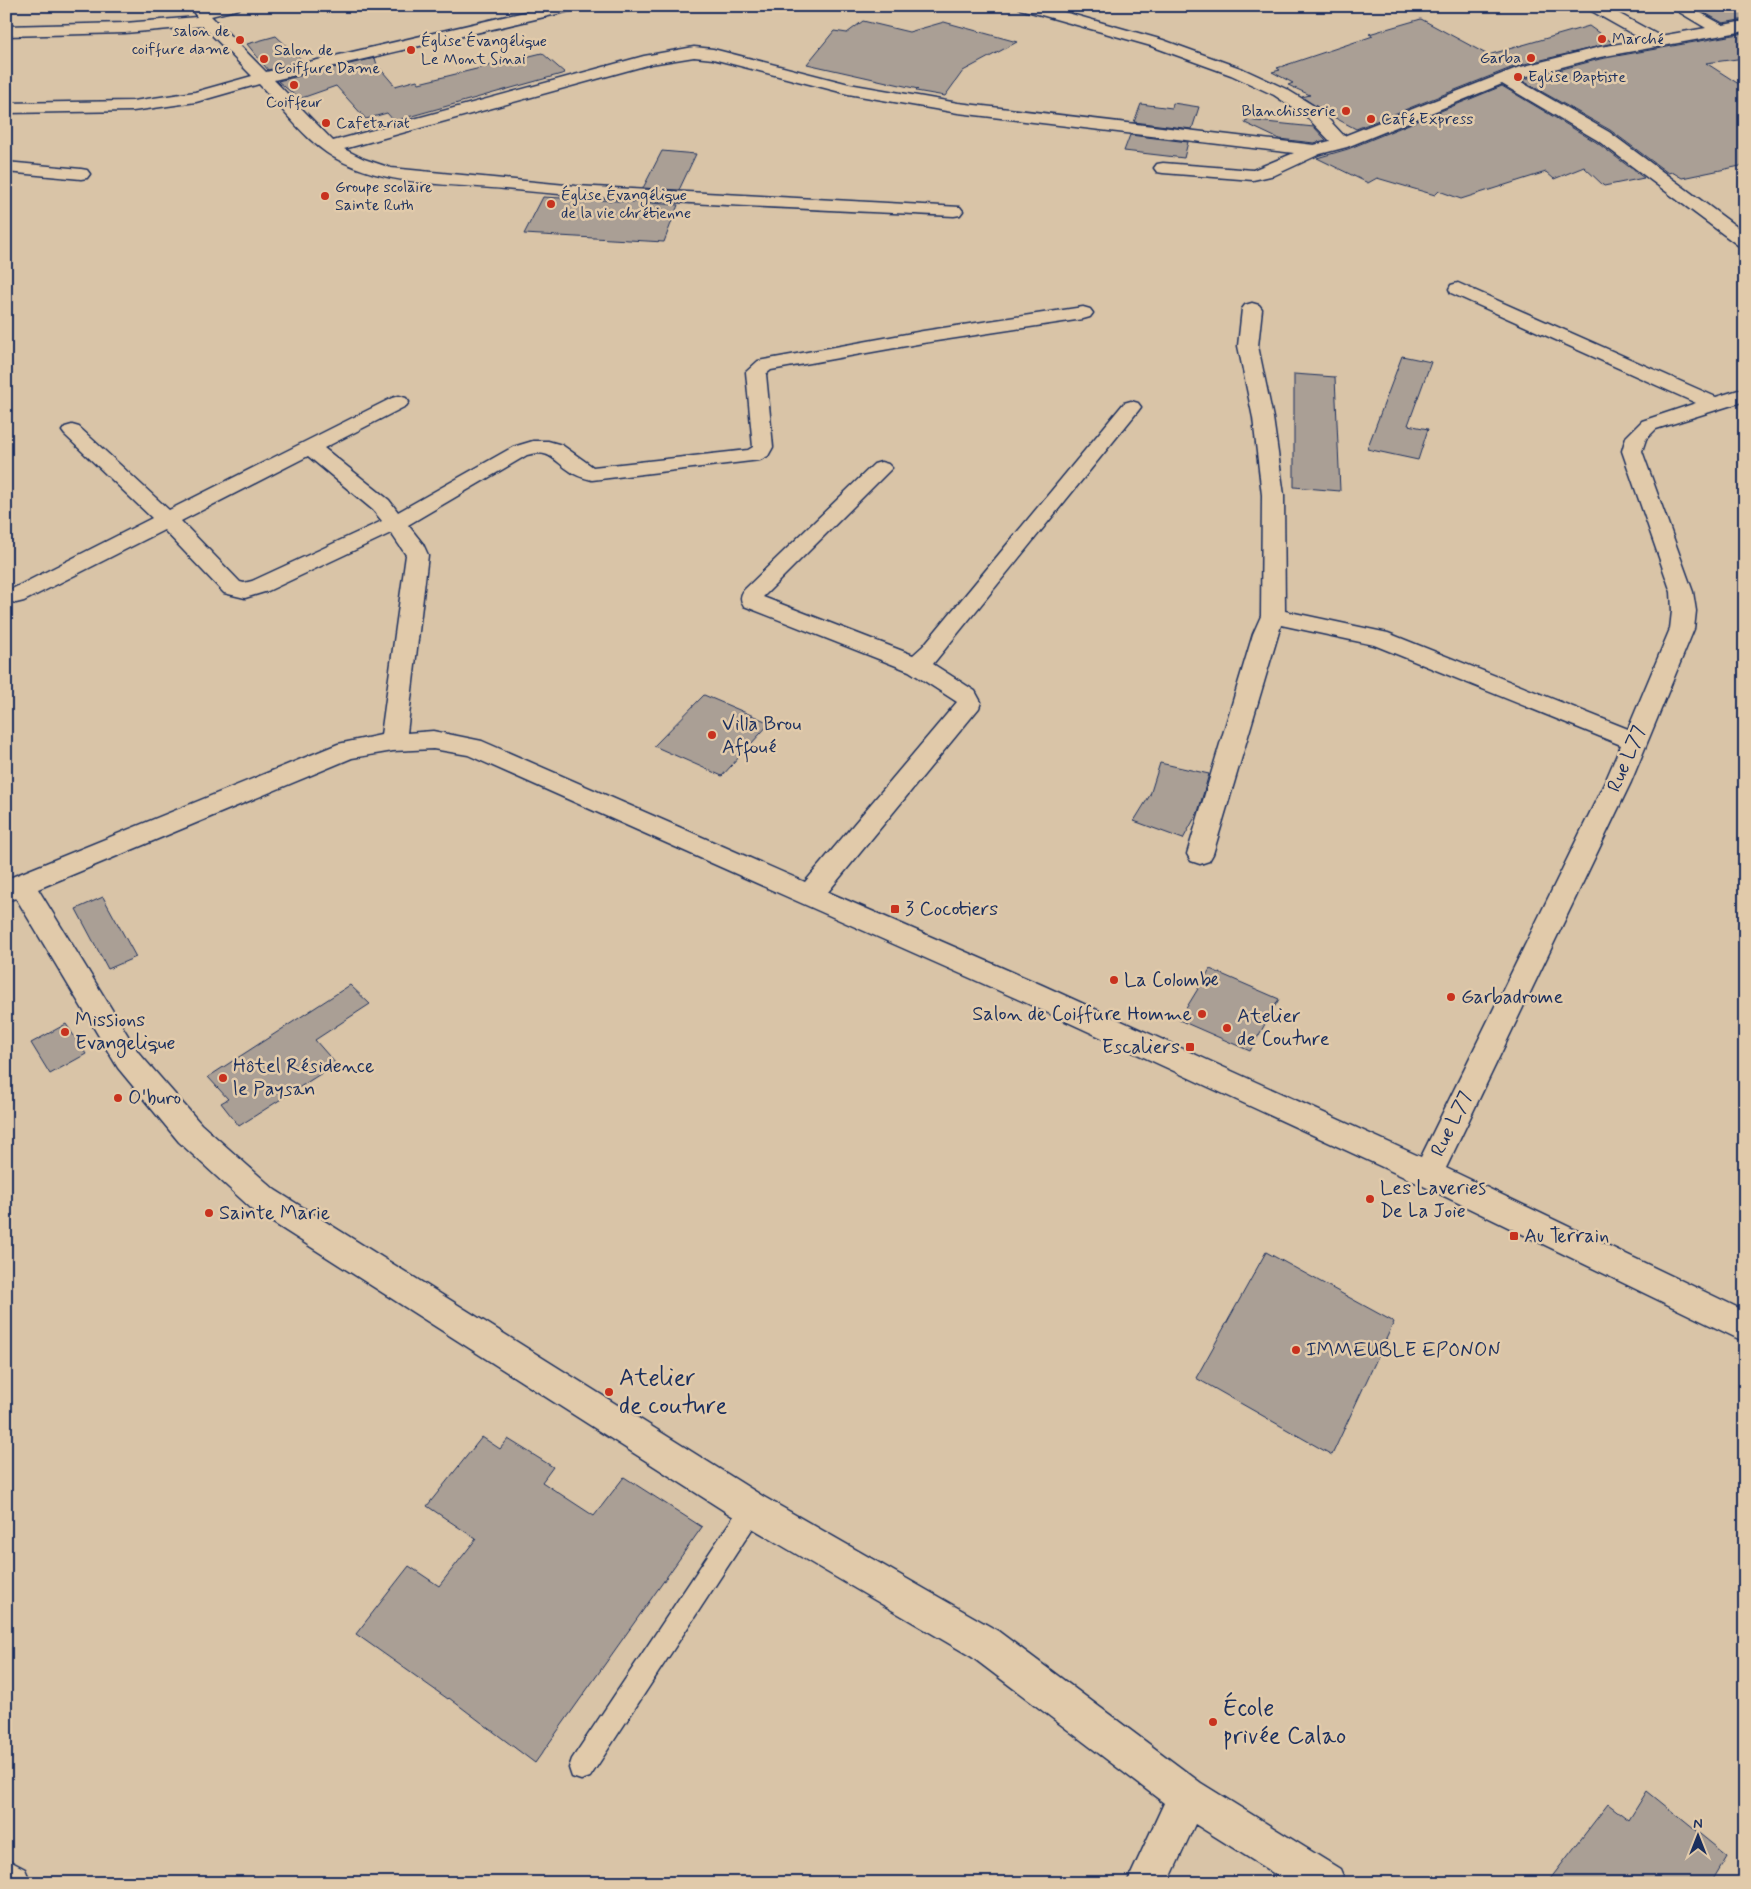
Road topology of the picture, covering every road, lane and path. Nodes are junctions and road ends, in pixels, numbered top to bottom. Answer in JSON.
{"nodes":[{"id":1,"x":234,"y":6,"type":"edge"},
{"id":2,"x":570,"y":6,"type":"edge"},
{"id":3,"x":1025,"y":6,"type":"edge"},
{"id":4,"x":1593,"y":6,"type":"edge"},
{"id":5,"x":1676,"y":6,"type":"edge"},
{"id":6,"x":202,"y":13,"type":"edge"},
{"id":7,"x":1745,"y":26,"type":"edge"},
{"id":8,"x":6,"y":31,"type":"edge"},
{"id":9,"x":1722,"y":31,"type":"junction"},
{"id":10,"x":1659,"y":42,"type":"junction"},
{"id":11,"x":263,"y":78,"type":"junction"},
{"id":12,"x":1503,"y":78,"type":"junction"},
{"id":13,"x":6,"y":108,"type":"edge"},
{"id":14,"x":1341,"y":143,"type":"junction"},
{"id":15,"x":330,"y":147,"type":"junction"},
{"id":16,"x":1314,"y":150,"type":"junction"},
{"id":17,"x":6,"y":167,"type":"edge"},
{"id":18,"x":1163,"y":168,"type":"dead end"},
{"id":19,"x":81,"y":174,"type":"dead end"},
{"id":20,"x":954,"y":211,"type":"dead end"},
{"id":21,"x":1745,"y":242,"type":"edge"},
{"id":22,"x":1458,"y":290,"type":"dead end"},
{"id":23,"x":1252,"y":308,"type":"dead end"},
{"id":24,"x":1083,"y":313,"type":"dead end"},
{"id":25,"x":1745,"y":394,"type":"edge"},
{"id":26,"x":399,"y":402,"type":"dead end"},
{"id":27,"x":1712,"y":403,"type":"junction"},
{"id":28,"x":1131,"y":407,"type":"dead end"},
{"id":29,"x":72,"y":431,"type":"dead end"},
{"id":30,"x":310,"y":447,"type":"junction"},
{"id":31,"x":881,"y":468,"type":"dead end"},
{"id":32,"x":166,"y":519,"type":"junction"},
{"id":33,"x":396,"y":522,"type":"junction"},
{"id":34,"x":16,"y":596,"type":"dead end"},
{"id":35,"x":1273,"y":616,"type":"junction"},
{"id":36,"x":917,"y":665,"type":"junction"},
{"id":37,"x":1635,"y":741,"type":"junction"},
{"id":38,"x":393,"y":742,"type":"junction"},
{"id":39,"x":1200,"y":854,"type":"dead end"},
{"id":40,"x":14,"y":888,"type":"edge"},
{"id":41,"x":810,"y":894,"type":"junction"},
{"id":42,"x":1428,"y":1174,"type":"junction"},
{"id":43,"x":1745,"y":1327,"type":"edge"},
{"id":44,"x":752,"y":1509,"type":"junction"},
{"id":45,"x":581,"y":1768,"type":"dead end"},
{"id":46,"x":1187,"y":1797,"type":"junction"},
{"id":47,"x":6,"y":1879,"type":"edge"},
{"id":48,"x":10,"y":1883,"type":"edge"},
{"id":49,"x":1147,"y":1883,"type":"edge"},
{"id":50,"x":1326,"y":1883,"type":"edge"}],
"edges":[{"from":1,"to":6,"type":"street"},
{"from":2,"to":11,"type":"street"},
{"from":3,"to":14,"type":"street"},
{"from":4,"to":10,"type":"street"},
{"from":5,"to":9,"type":"street"},
{"from":6,"to":8,"type":"street"},
{"from":6,"to":11,"type":"street"},
{"from":7,"to":9,"type":"street"},
{"from":9,"to":10,"type":"street"},
{"from":10,"to":12,"type":"street"},
{"from":11,"to":13,"type":"street"},
{"from":11,"to":15,"type":"street"},
{"from":12,"to":14,"type":"street"},
{"from":12,"to":21,"type":"street"},
{"from":14,"to":16,"type":"street"},
{"from":15,"to":16,"type":"street"},
{"from":15,"to":20,"type":"street"},
{"from":16,"to":18,"type":"street"},
{"from":17,"to":19,"type":"street"},
{"from":22,"to":27,"type":"street"},
{"from":23,"to":35,"type":"street"},
{"from":24,"to":33,"type":"street"},
{"from":25,"to":27,"type":"street","name":"Rue L77"},
{"from":26,"to":30,"type":"street"},
{"from":27,"to":37,"type":"street","name":"Rue L77"},
{"from":28,"to":36,"type":"street"},
{"from":29,"to":32,"type":"street"},
{"from":30,"to":32,"type":"street"},
{"from":30,"to":33,"type":"street"},
{"from":31,"to":36,"type":"street"},
{"from":32,"to":33,"type":"street"},
{"from":32,"to":34,"type":"street"},
{"from":33,"to":38,"type":"street"},
{"from":35,"to":37,"type":"street"},
{"from":35,"to":39,"type":"street"},
{"from":36,"to":41,"type":"street"},
{"from":37,"to":42,"type":"street","name":"Rue L77"},
{"from":38,"to":40,"type":"street"},
{"from":38,"to":41,"type":"street"},
{"from":40,"to":44,"type":"street"},
{"from":41,"to":42,"type":"street"},
{"from":42,"to":43,"type":"street"},
{"from":44,"to":45,"type":"lane"},
{"from":44,"to":46,"type":"street"},
{"from":46,"to":49,"type":"street"},
{"from":46,"to":50,"type":"street"},
{"from":47,"to":48,"type":"street"}]}
